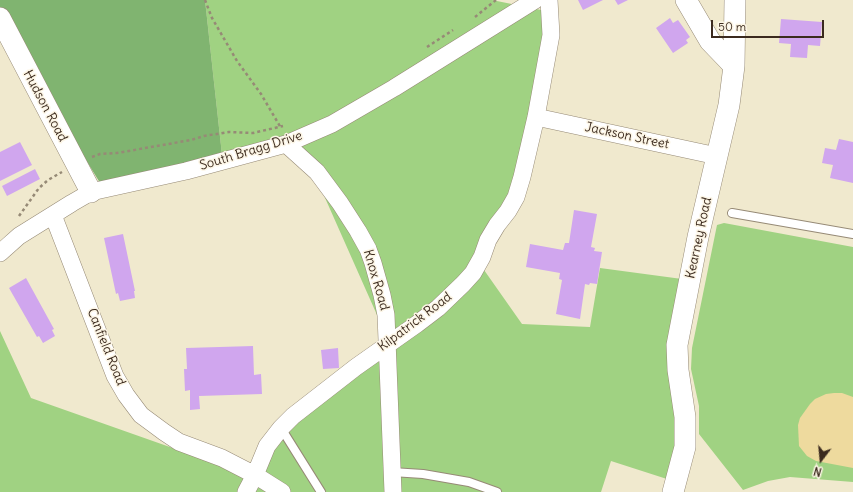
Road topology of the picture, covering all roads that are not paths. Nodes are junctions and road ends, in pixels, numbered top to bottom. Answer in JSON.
{"nodes":[{"id":1,"x":534,"y":0,"type":"edge"},
{"id":2,"x":549,"y":0,"type":"edge"},
{"id":3,"x":686,"y":0,"type":"edge"},
{"id":4,"x":735,"y":0,"type":"edge"},
{"id":5,"x":0,"y":18,"type":"edge"},
{"id":6,"x":734,"y":66,"type":"junction"},
{"id":7,"x":536,"y":117,"type":"junction"},
{"id":8,"x":286,"y":144,"type":"junction"},
{"id":9,"x":717,"y":156,"type":"junction"},
{"id":10,"x":91,"y":192,"type":"junction"},
{"id":11,"x":732,"y":213,"type":"dead end"},
{"id":12,"x":53,"y":215,"type":"junction"},
{"id":13,"x":853,"y":234,"type":"edge"},
{"id":14,"x":0,"y":253,"type":"edge"},
{"id":15,"x":387,"y":345,"type":"junction"},
{"id":16,"x":281,"y":428,"type":"junction"},
{"id":17,"x":392,"y":472,"type":"junction"},
{"id":18,"x":255,"y":475,"type":"junction"},
{"id":19,"x":246,"y":492,"type":"edge"},
{"id":20,"x":282,"y":492,"type":"edge"},
{"id":21,"x":322,"y":492,"type":"edge"},
{"id":22,"x":393,"y":492,"type":"edge"},
{"id":23,"x":497,"y":492,"type":"edge"},
{"id":24,"x":673,"y":492,"type":"edge"}],
"edges":[{"from":1,"to":8,"type":"street","name":"South Bragg Drive"},
{"from":2,"to":7,"type":"street","name":"Kilpatrick Road"},
{"from":3,"to":6,"type":"street"},
{"from":4,"to":6,"type":"street","name":"Kearney Road"},
{"from":5,"to":10,"type":"street","name":"Hudson Road"},
{"from":6,"to":9,"type":"street","name":"Kearney Road"},
{"from":7,"to":9,"type":"street","name":"Jackson Street"},
{"from":7,"to":15,"type":"street","name":"Kilpatrick Road"},
{"from":8,"to":10,"type":"street","name":"South Bragg Drive"},
{"from":8,"to":15,"type":"street","name":"Knox Road"},
{"from":9,"to":24,"type":"street","name":"Kearney Road"},
{"from":10,"to":12,"type":"street","name":"South Bragg Drive"},
{"from":11,"to":13,"type":"lane"},
{"from":12,"to":14,"type":"street","name":"South Bragg Drive"},
{"from":12,"to":18,"type":"street","name":"Canfield Road"},
{"from":15,"to":16,"type":"street","name":"Kilpatrick Road"},
{"from":15,"to":17,"type":"street","name":"Knox Road"},
{"from":16,"to":18,"type":"street","name":"Kilpatrick Road"},
{"from":16,"to":21,"type":"lane"},
{"from":17,"to":22,"type":"street","name":"Knox Road"},
{"from":17,"to":23,"type":"lane"},
{"from":18,"to":19,"type":"street","name":"Kilpatrick Road"},
{"from":18,"to":20,"type":"street","name":"Canfield Road"}]}
